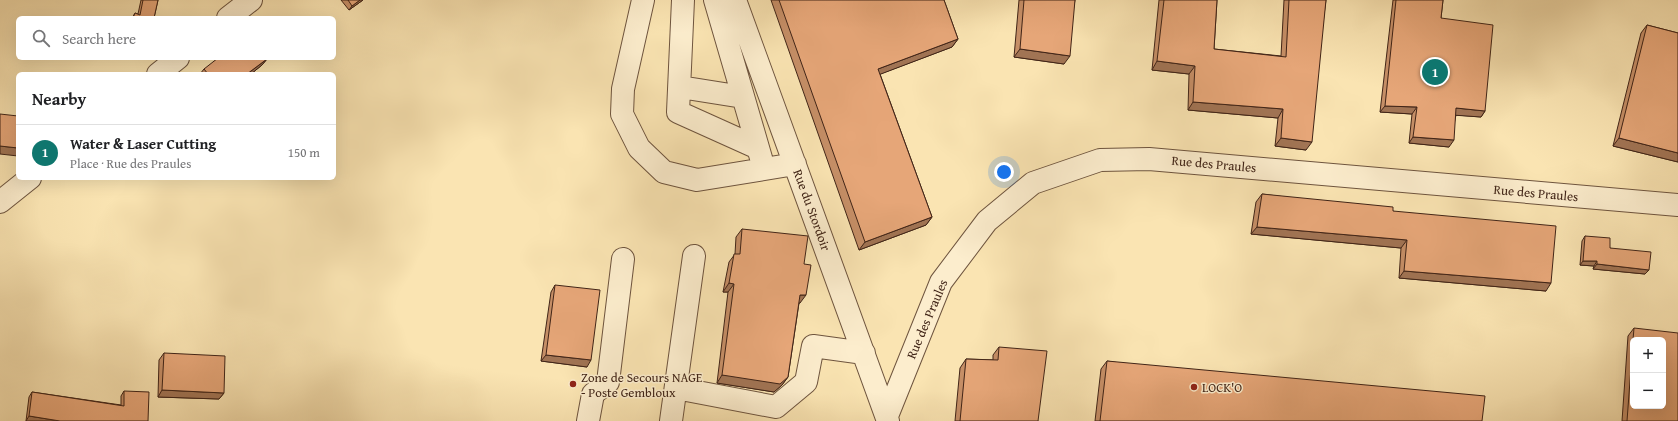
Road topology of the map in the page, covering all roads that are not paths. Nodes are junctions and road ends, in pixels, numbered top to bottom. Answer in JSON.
{"nodes":[{"id":1,"x":251,"y":0,"type":"edge"},
{"id":2,"x":643,"y":0,"type":"edge"},
{"id":3,"x":683,"y":0,"type":"edge"},
{"id":4,"x":715,"y":0,"type":"edge"},
{"id":5,"x":735,"y":0,"type":"edge"},
{"id":6,"x":231,"y":16,"type":"edge"},
{"id":7,"x":176,"y":60,"type":"edge"},
{"id":8,"x":160,"y":72,"type":"edge"},
{"id":9,"x":680,"y":87,"type":"junction"},
{"id":10,"x":743,"y":97,"type":"junction"},
{"id":11,"x":758,"y":148,"type":"junction"},
{"id":12,"x":795,"y":164,"type":"junction"},
{"id":13,"x":764,"y":169,"type":"junction"},
{"id":14,"x":28,"y":180,"type":"edge"},
{"id":15,"x":0,"y":202,"type":"edge"},
{"id":16,"x":1678,"y":205,"type":"edge"},
{"id":17,"x":694,"y":256,"type":"dead end"},
{"id":18,"x":623,"y":259,"type":"dead end"},
{"id":19,"x":864,"y":353,"type":"junction"},
{"id":20,"x":676,"y":388,"type":"junction"},
{"id":21,"x":888,"y":419,"type":"edge"},
{"id":22,"x":588,"y":421,"type":"edge"},
{"id":23,"x":671,"y":421,"type":"edge"}],
"edges":[{"from":1,"to":6,"type":"street"},
{"from":2,"to":13,"type":"street"},
{"from":3,"to":9,"type":"street"},
{"from":4,"to":10,"type":"street"},
{"from":5,"to":12,"type":"street","name":"Rue du Stordoir"},
{"from":7,"to":8,"type":"street"},
{"from":9,"to":10,"type":"street"},
{"from":9,"to":11,"type":"street"},
{"from":10,"to":11,"type":"street"},
{"from":11,"to":13,"type":"street"},
{"from":12,"to":13,"type":"street"},
{"from":12,"to":19,"type":"street","name":"Rue du Stordoir"},
{"from":14,"to":15,"type":"street"},
{"from":16,"to":21,"type":"street","name":"Rue des Praules"},
{"from":17,"to":20,"type":"street"},
{"from":18,"to":22,"type":"street"},
{"from":19,"to":20,"type":"street"},
{"from":19,"to":21,"type":"street","name":"Rue du Stordoir"},
{"from":20,"to":23,"type":"street"}]}
